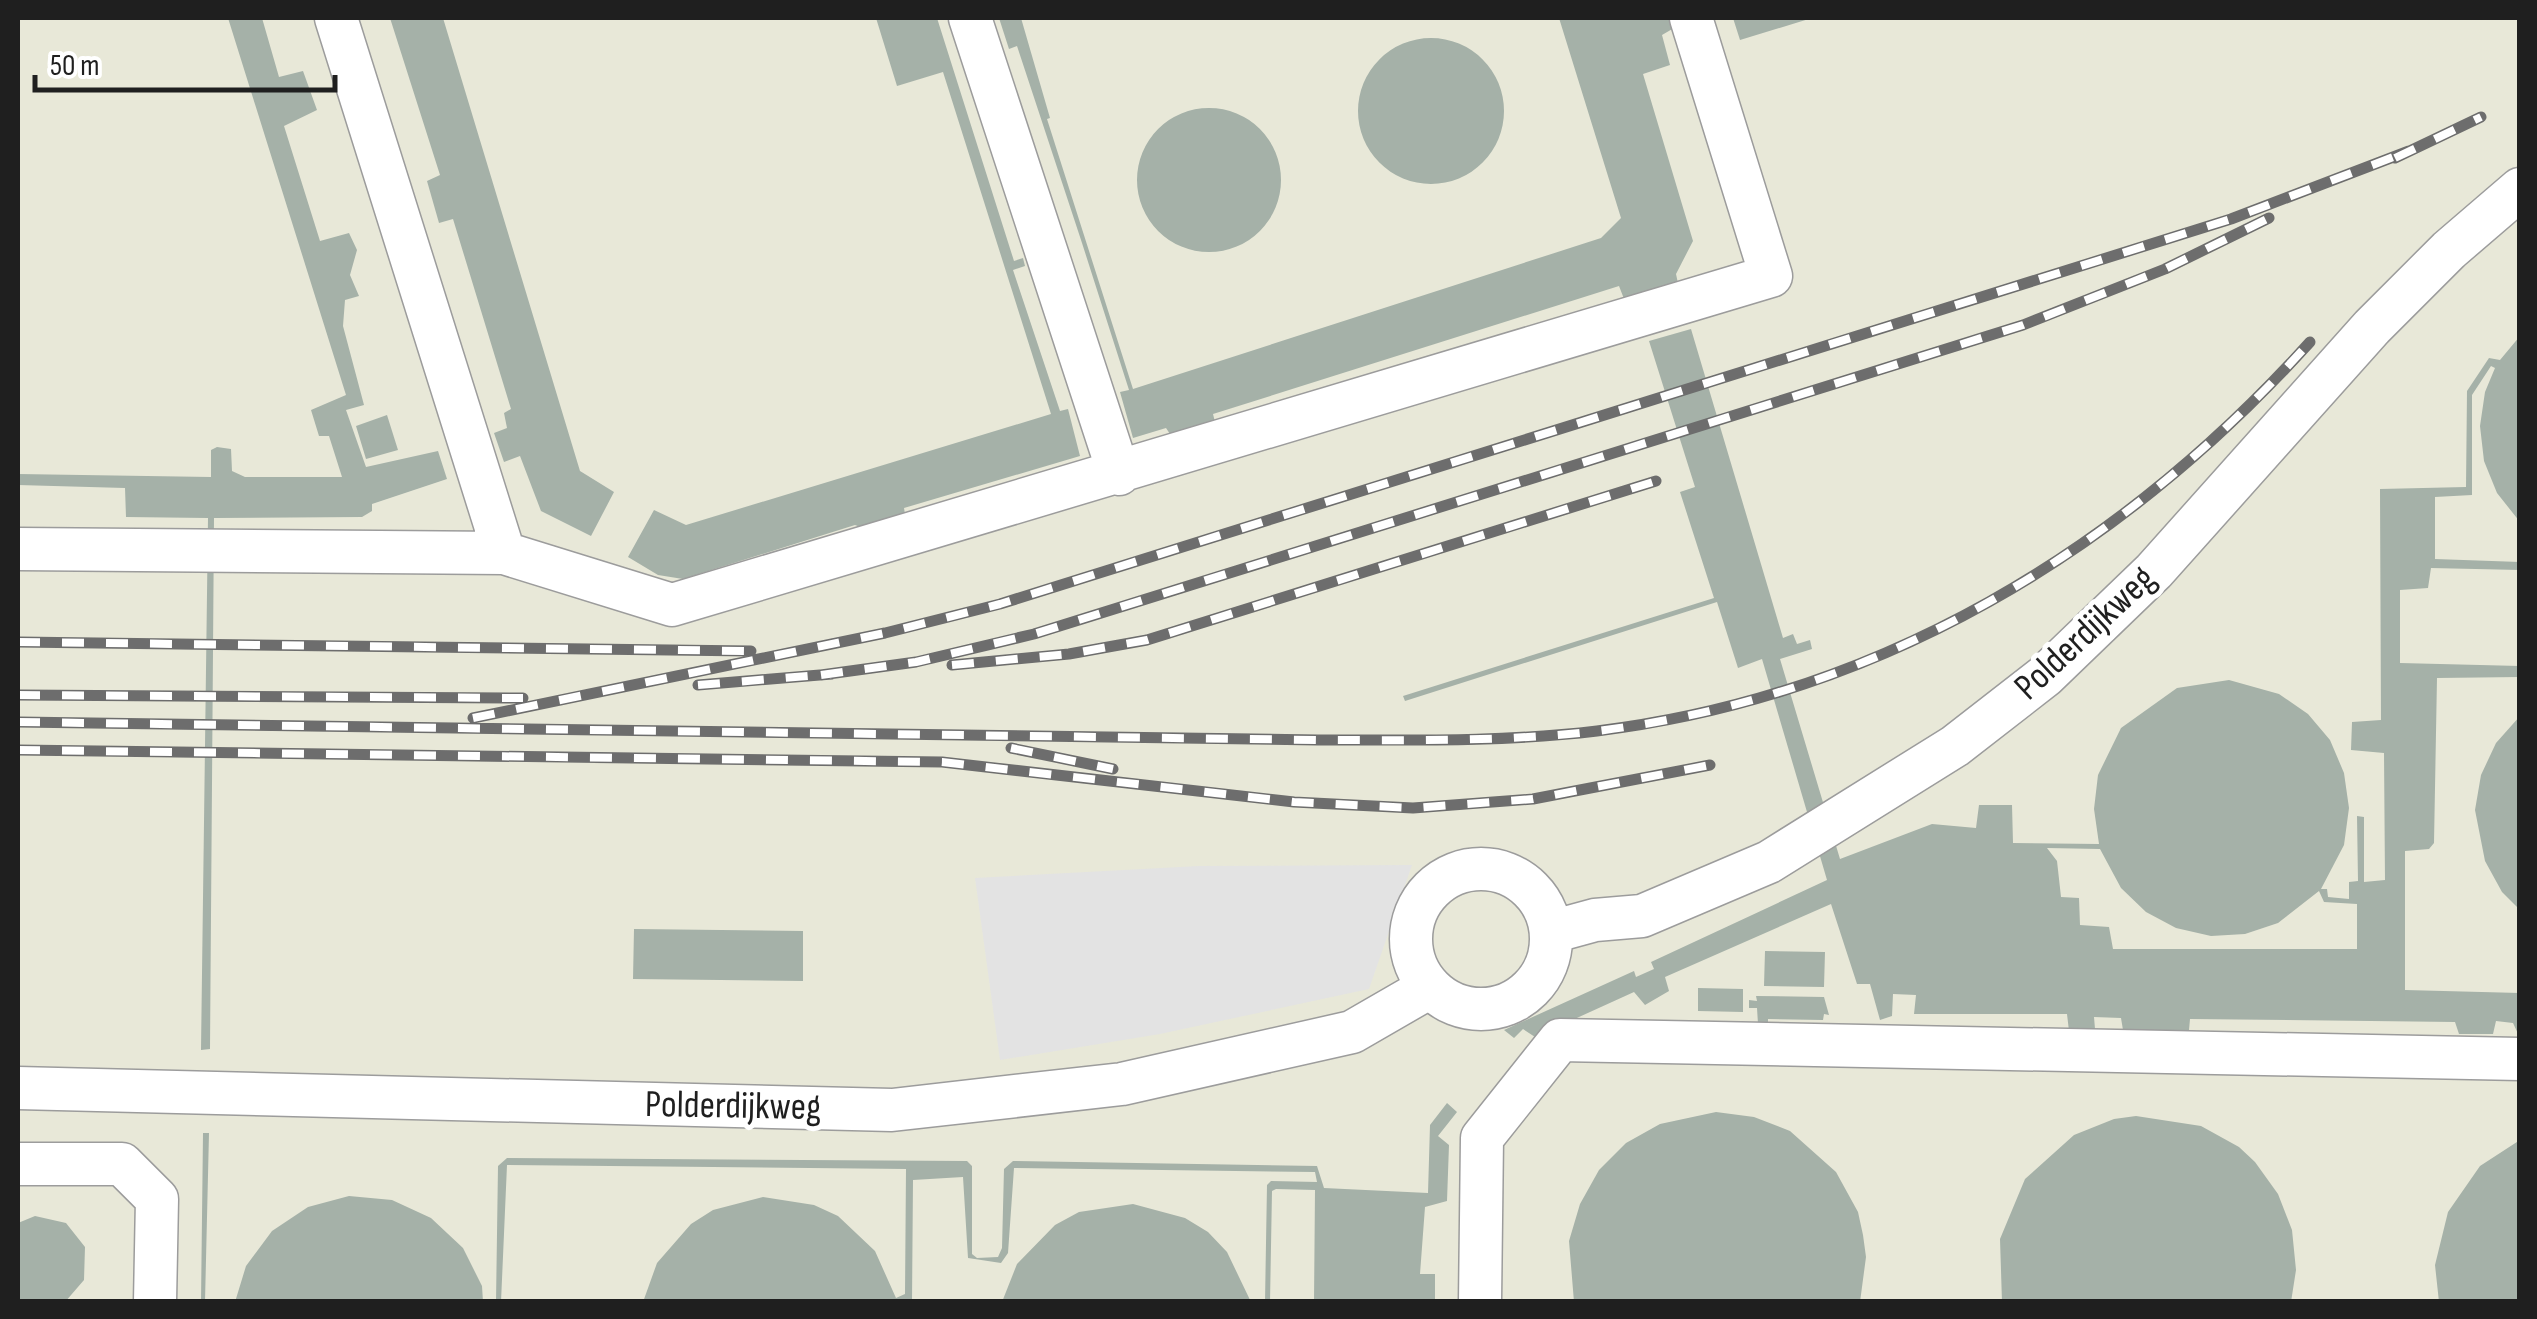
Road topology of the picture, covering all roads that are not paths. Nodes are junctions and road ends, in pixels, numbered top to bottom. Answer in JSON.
{"nodes":[{"id":1,"x":336,"y":18,"type":"edge"},
{"id":2,"x":970,"y":18,"type":"edge"},
{"id":3,"x":1691,"y":18,"type":"edge"},
{"id":4,"x":2520,"y":189,"type":"edge"},
{"id":5,"x":1119,"y":474,"type":"junction"},
{"id":6,"x":18,"y":549,"type":"edge"},
{"id":7,"x":504,"y":553,"type":"junction"},
{"id":8,"x":1552,"y":932,"type":"junction"},
{"id":9,"x":1430,"y":987,"type":"junction"},
{"id":10,"x":2520,"y":1059,"type":"edge"},
{"id":11,"x":18,"y":1088,"type":"edge"},
{"id":12,"x":18,"y":1164,"type":"edge"},
{"id":13,"x":154,"y":1302,"type":"edge"},
{"id":14,"x":1480,"y":1302,"type":"edge"}],
"edges":[{"from":1,"to":7,"type":"street"},
{"from":2,"to":5,"type":"street"},
{"from":3,"to":5,"type":"street"},
{"from":4,"to":8,"type":"street","name":"Polderdijkweg"},
{"from":5,"to":7,"type":"street"},
{"from":6,"to":7,"type":"street"},
{"from":8,"to":9,"type":"street"},
{"from":8,"to":9,"type":"street"},
{"from":9,"to":11,"type":"street","name":"Polderdijkweg"},
{"from":10,"to":14,"type":"street"},
{"from":12,"to":13,"type":"street"}]}
